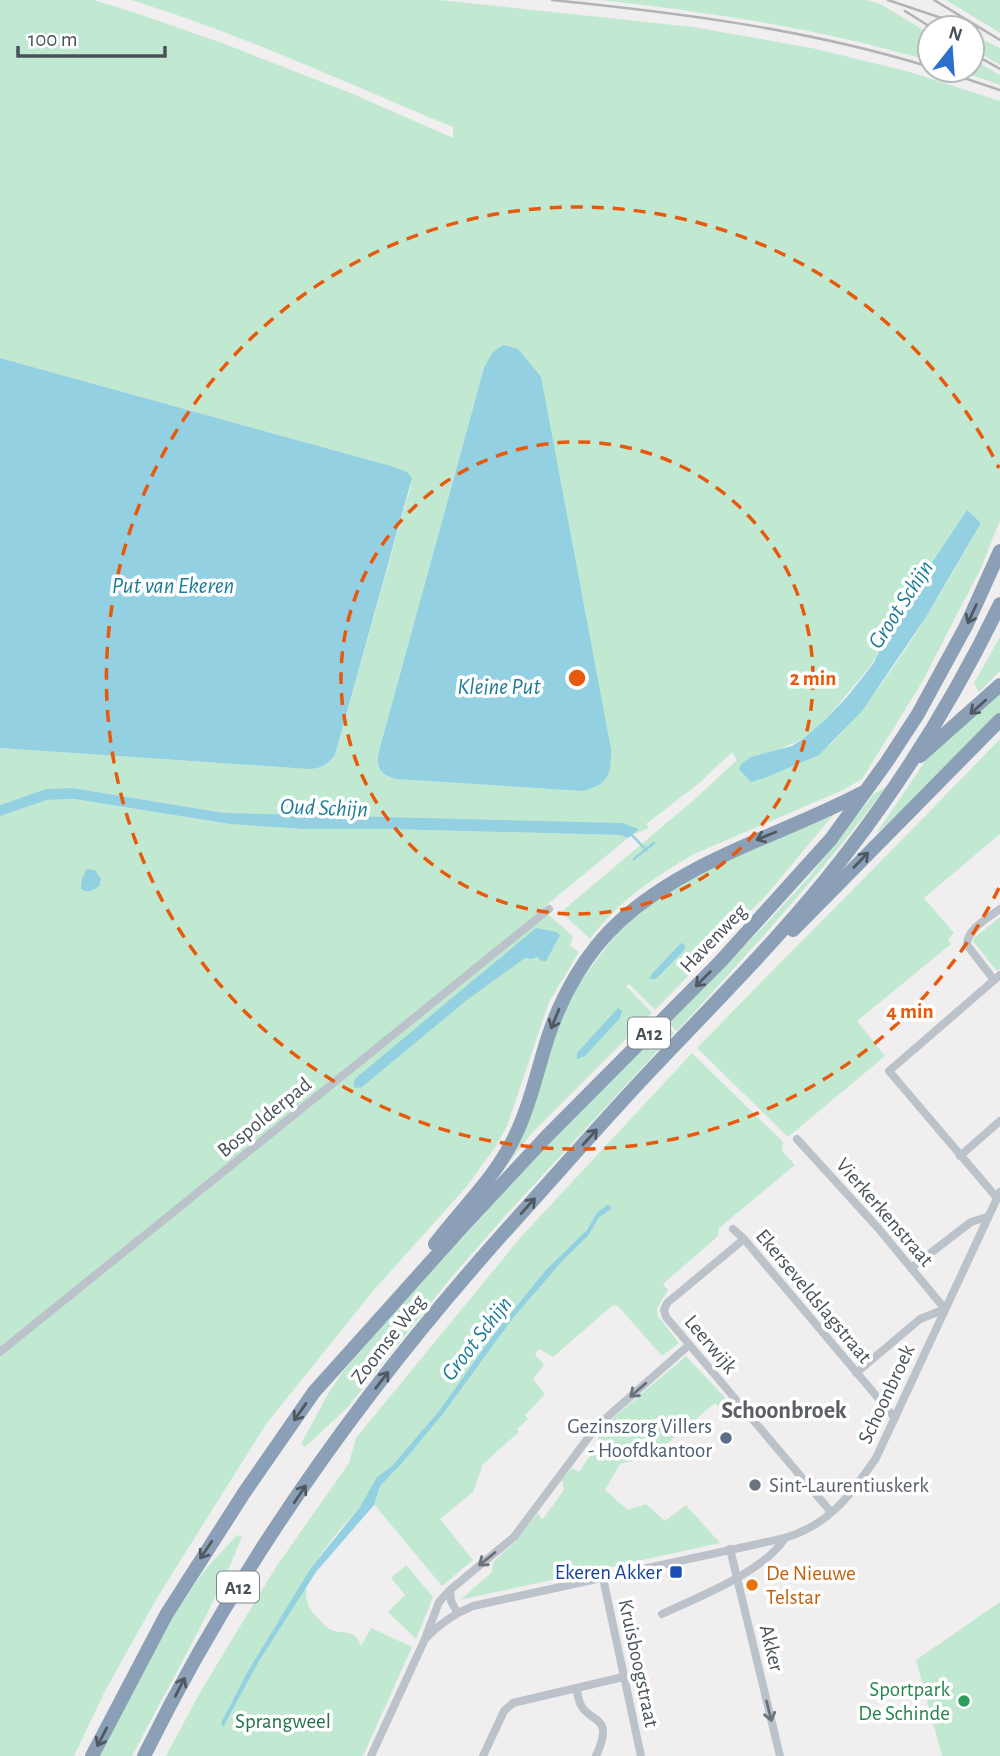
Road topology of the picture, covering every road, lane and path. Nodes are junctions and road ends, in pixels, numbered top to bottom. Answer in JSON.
{"nodes":[{"id":1,"x":1000,"y":551,"type":"edge"},
{"id":2,"x":1000,"y":604,"type":"edge"},
{"id":3,"x":1000,"y":685,"type":"edge"},
{"id":4,"x":1000,"y":720,"type":"edge"},
{"id":5,"x":549,"y":909,"type":"dead end"},
{"id":6,"x":1000,"y":909,"type":"edge"},
{"id":7,"x":997,"y":978,"type":"edge"},
{"id":8,"x":726,"y":993,"type":"junction"},
{"id":9,"x":1000,"y":1121,"type":"edge"},
{"id":10,"x":797,"y":1139,"type":"dead end"},
{"id":11,"x":960,"y":1156,"type":"junction"},
{"id":12,"x":999,"y":1195,"type":"edge"},
{"id":13,"x":988,"y":1217,"type":"junction"},
{"id":14,"x":733,"y":1229,"type":"dead end"},
{"id":15,"x":744,"y":1239,"type":"junction"},
{"id":16,"x":911,"y":1268,"type":"junction"},
{"id":17,"x":391,"y":1304,"type":"junction"},
{"id":18,"x":945,"y":1309,"type":"junction"},
{"id":19,"x":689,"y":1345,"type":"junction"},
{"id":20,"x":0,"y":1352,"type":"edge"},
{"id":21,"x":856,"y":1373,"type":"junction"},
{"id":22,"x":895,"y":1418,"type":"junction"},
{"id":23,"x":831,"y":1512,"type":"junction"},
{"id":24,"x":785,"y":1538,"type":"junction"},
{"id":25,"x":730,"y":1549,"type":"junction"},
{"id":26,"x":736,"y":1577,"type":"junction"},
{"id":27,"x":603,"y":1578,"type":"junction"},
{"id":28,"x":450,"y":1590,"type":"junction"},
{"id":29,"x":457,"y":1612,"type":"junction"},
{"id":30,"x":662,"y":1614,"type":"dead end"},
{"id":31,"x":425,"y":1639,"type":"junction"},
{"id":32,"x":623,"y":1677,"type":"junction"},
{"id":33,"x":577,"y":1689,"type":"junction"},
{"id":34,"x":146,"y":1753,"type":"edge"},
{"id":35,"x":92,"y":1756,"type":"edge"},
{"id":36,"x":371,"y":1756,"type":"edge"},
{"id":37,"x":483,"y":1756,"type":"edge"},
{"id":38,"x":596,"y":1756,"type":"edge"},
{"id":39,"x":640,"y":1756,"type":"edge"},
{"id":40,"x":779,"y":1756,"type":"edge"}],
"edges":[{"from":1,"to":17,"type":"highway","name":"Havenweg","number":"A12","one_way":true},
{"from":2,"to":8,"type":"highway","name":"Havenweg","number":"A12"},
{"from":3,"to":17,"type":"highway","one_way":true},
{"from":8,"to":4,"type":"highway","one_way":true},
{"from":5,"to":20,"type":"street","name":"Bospolderpad"},
{"from":6,"to":7,"type":"street"},
{"from":7,"to":11,"type":"street"},
{"from":34,"to":8,"type":"highway","name":"Zoomse Weg","number":"A12","one_way":true},
{"from":9,"to":11,"type":"street"},
{"from":10,"to":16,"type":"street","name":"Vierkerkenstraat"},
{"from":11,"to":12,"type":"street"},
{"from":12,"to":13,"type":"street","name":"Schoonbroek"},
{"from":13,"to":16,"type":"street"},
{"from":13,"to":18,"type":"street","name":"Schoonbroek"},
{"from":14,"to":15,"type":"street","name":"Ekerseveldslagstraat"},
{"from":15,"to":19,"type":"street","name":"Leerwijk"},
{"from":15,"to":21,"type":"street","name":"Ekerseveldslagstraat"},
{"from":16,"to":18,"type":"street","name":"Vierkerkenstraat"},
{"from":17,"to":35,"type":"highway","name":"Zoomse Weg","number":"A12","one_way":true},
{"from":18,"to":21,"type":"street","name":"Schoonbroek"},
{"from":18,"to":22,"type":"street","name":"Schoonbroek"},
{"from":19,"to":23,"type":"street","name":"Leerwijk"},
{"from":19,"to":28,"type":"street","one_way":true},
{"from":21,"to":22,"type":"street","name":"Ekerseveldslagstraat"},
{"from":22,"to":23,"type":"street","name":"Schoonbroek"},
{"from":23,"to":24,"type":"street","name":"Schoonbroek"},
{"from":24,"to":25,"type":"street","name":"Schoonbroek"},
{"from":24,"to":26,"type":"street","name":"Schoonbroek"},
{"from":25,"to":26,"type":"street","name":"Akker"},
{"from":25,"to":27,"type":"street","name":"Schoonbroek"},
{"from":26,"to":30,"type":"street","name":"Schoonbroek"},
{"from":26,"to":40,"type":"street","name":"Akker","one_way":true},
{"from":27,"to":29,"type":"street","name":"Schoonbroek"},
{"from":27,"to":32,"type":"street","name":"Kruisboogstraat"},
{"from":28,"to":29,"type":"street"},
{"from":28,"to":31,"type":"street"},
{"from":29,"to":31,"type":"street","name":"Schoonbroek"},
{"from":31,"to":36,"type":"street","name":"Schoonbroek"},
{"from":32,"to":33,"type":"street"},
{"from":32,"to":39,"type":"street","name":"Kruisboogstraat"},
{"from":33,"to":37,"type":"street"},
{"from":33,"to":38,"type":"street"}]}
